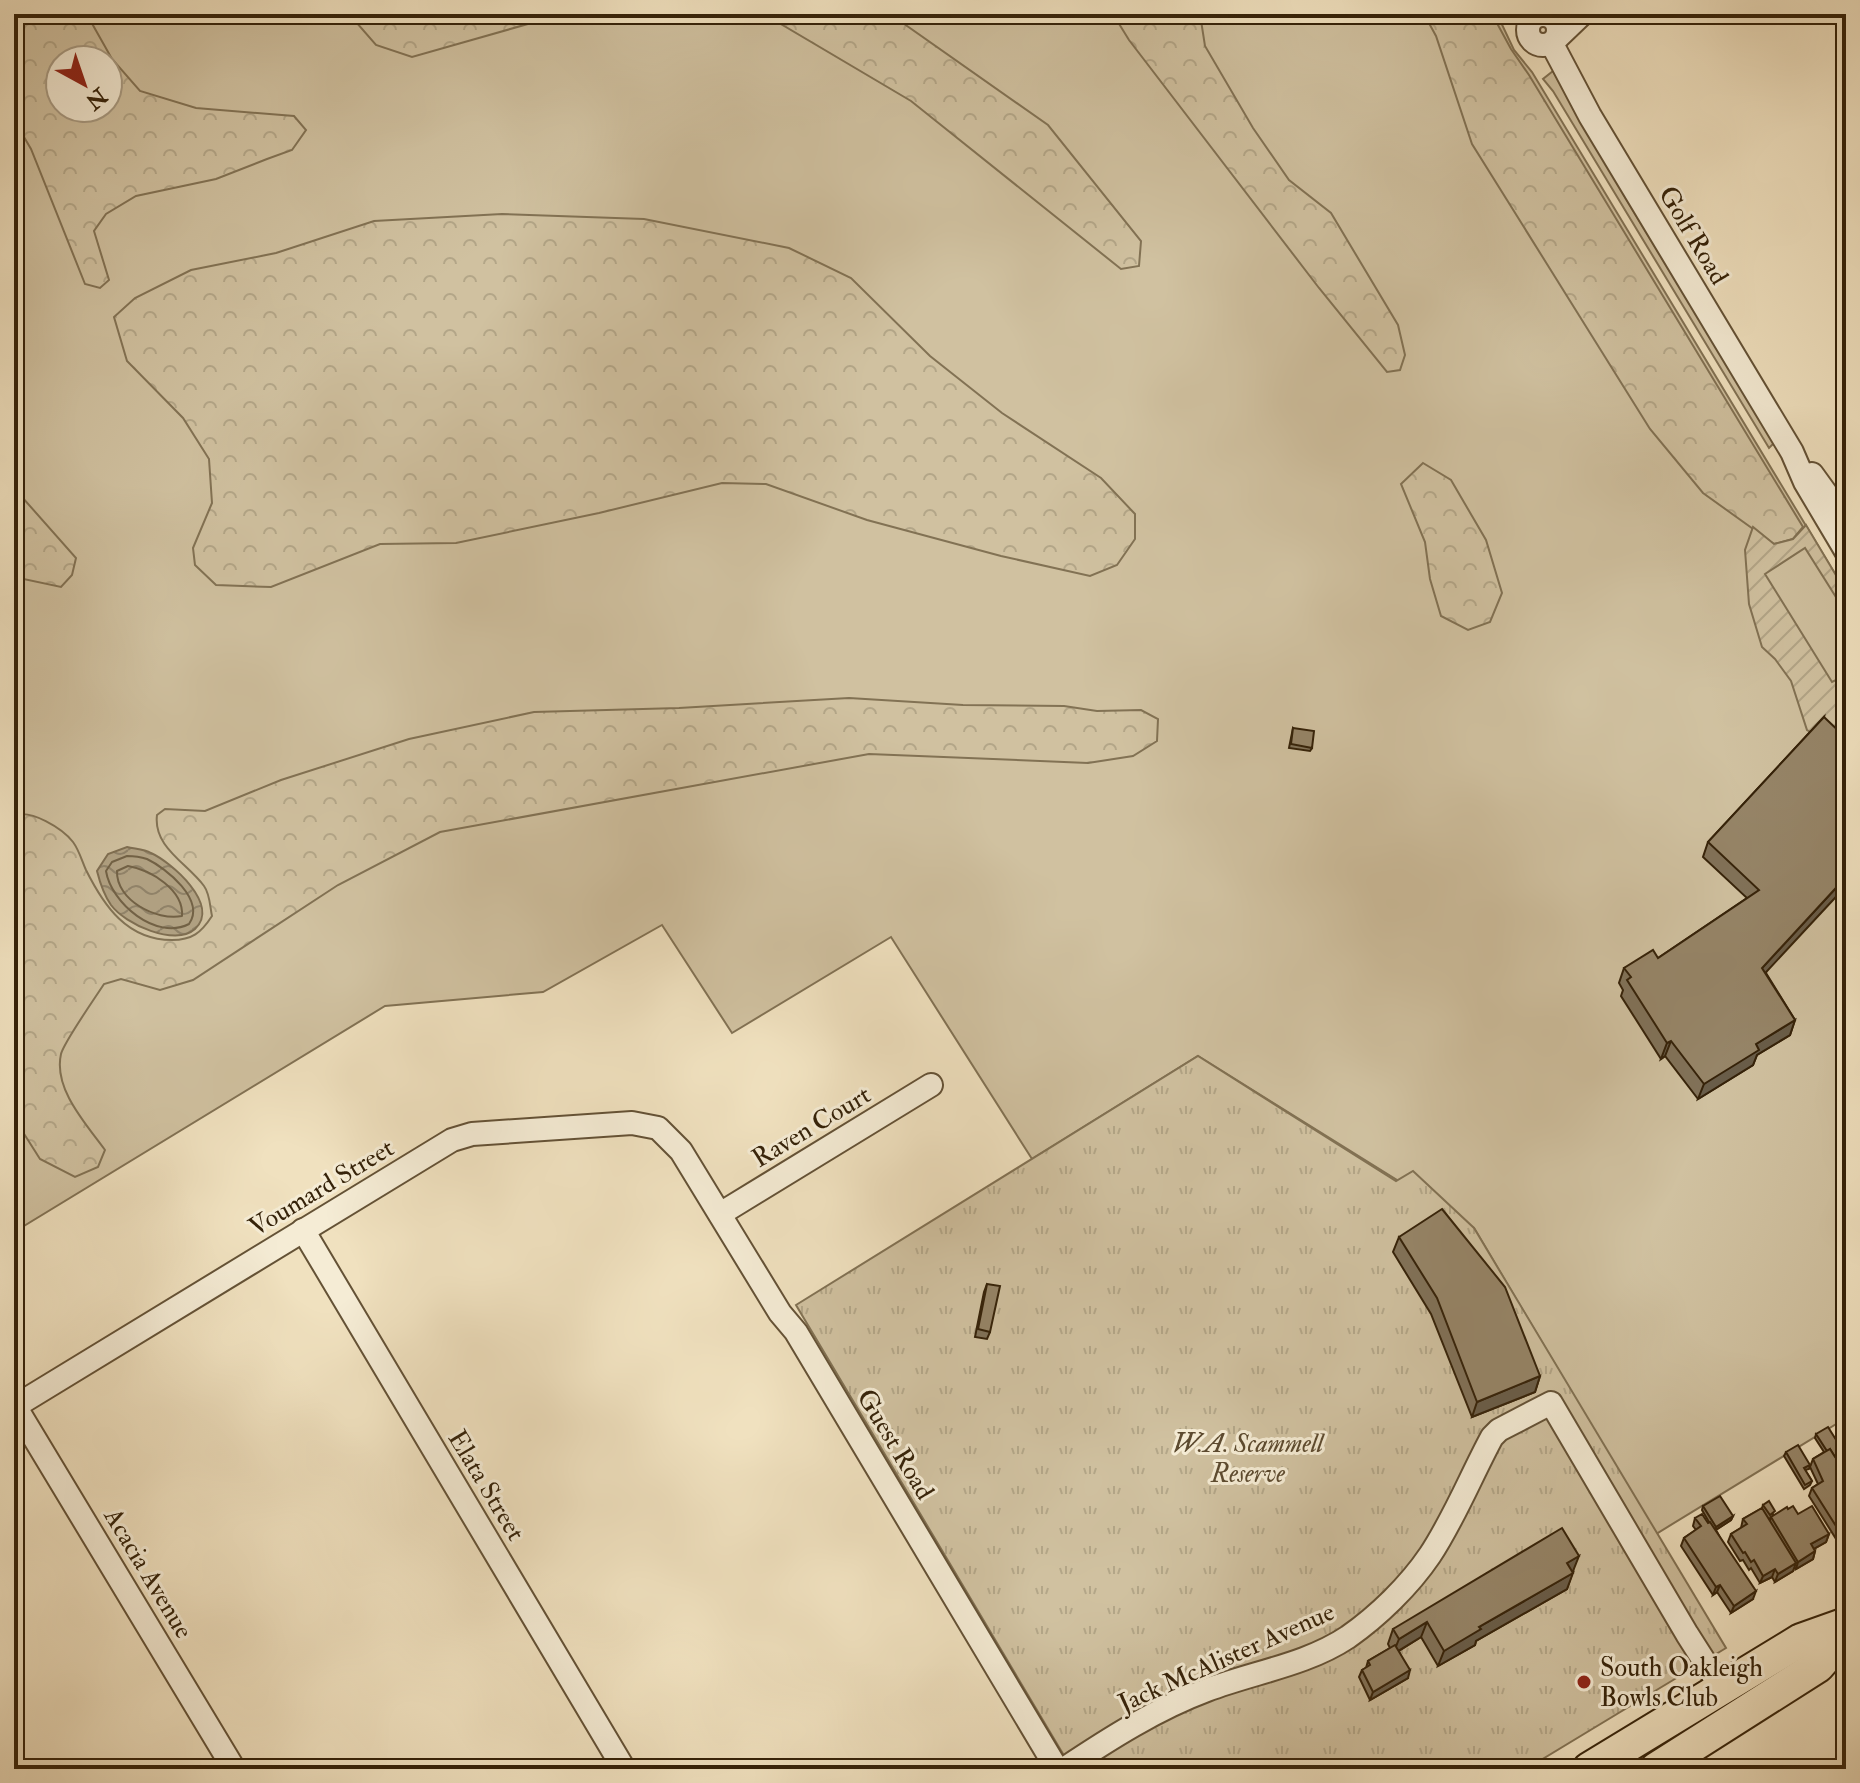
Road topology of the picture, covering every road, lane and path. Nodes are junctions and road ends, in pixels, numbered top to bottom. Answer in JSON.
{"nodes":[{"id":1,"x":1582,"y":14,"type":"edge"},
{"id":2,"x":1541,"y":15,"type":"edge"},
{"id":3,"x":1555,"y":40,"type":"junction"},
{"id":4,"x":1792,"y":452,"type":"junction"},
{"id":5,"x":1846,"y":521,"type":"edge"},
{"id":6,"x":1846,"y":551,"type":"edge"},
{"id":7,"x":931,"y":1085,"type":"dead end"},
{"id":8,"x":681,"y":1151,"type":"joint"},
{"id":9,"x":720,"y":1214,"type":"junction"},
{"id":10,"x":303,"y":1230,"type":"junction"},
{"id":11,"x":15,"y":1406,"type":"edge"},
{"id":12,"x":1846,"y":1624,"type":"edge"},
{"id":13,"x":1846,"y":1634,"type":"edge"},
{"id":14,"x":1722,"y":1689,"type":"junction"},
{"id":15,"x":1606,"y":1765,"type":"edge"},
{"id":16,"x":234,"y":1769,"type":"edge"},
{"id":17,"x":624,"y":1769,"type":"edge"},
{"id":18,"x":1057,"y":1769,"type":"edge"},
{"id":19,"x":1064,"y":1769,"type":"edge"},
{"id":20,"x":1656,"y":1769,"type":"edge"}],
"edges":[{"from":1,"to":3,"type":"street"},
{"from":2,"to":3,"type":"street","name":"Golf Road"},
{"from":3,"to":4,"type":"street","name":"Golf Road"},
{"from":4,"to":5,"type":"street","name":"Golf Road"},
{"from":4,"to":6,"type":"street","name":"Golf Road"},
{"from":7,"to":9,"type":"street","name":"Raven Court"},
{"from":8,"to":9,"type":"street","name":"Guest Road"},
{"from":8,"to":10,"type":"street","name":"Voumard Street"},
{"from":9,"to":18,"type":"street","name":"Guest Road"},
{"from":10,"to":11,"type":"street","name":"Voumard Street"},
{"from":10,"to":17,"type":"street","name":"Elata Street"},
{"from":11,"to":16,"type":"street","name":"Acacia Avenue"},
{"from":12,"to":14,"type":"highway"},
{"from":13,"to":20,"type":"highway"},
{"from":14,"to":15,"type":"highway"},
{"from":14,"to":19,"type":"street","name":"Jack McAlister Avenue"}]}
